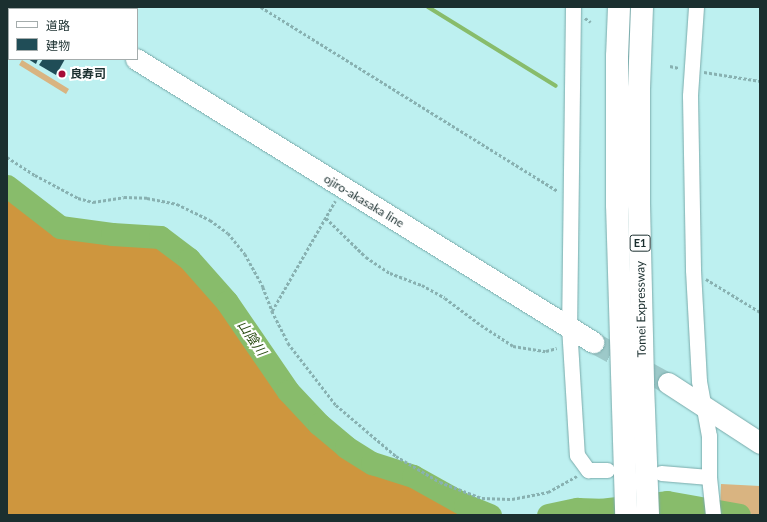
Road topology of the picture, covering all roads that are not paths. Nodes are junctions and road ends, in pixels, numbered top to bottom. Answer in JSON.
{"nodes":[{"id":1,"x":573,"y":7,"type":"edge"},
{"id":2,"x":619,"y":7,"type":"edge"},
{"id":3,"x":642,"y":7,"type":"edge"},
{"id":4,"x":696,"y":7,"type":"edge"},
{"id":5,"x":138,"y":60,"type":"edge"},
{"id":6,"x":569,"y":326,"type":"junction"},
{"id":7,"x":593,"y":342,"type":"tunnel mouth"},
{"id":8,"x":668,"y":383,"type":"tunnel mouth"},
{"id":9,"x":705,"y":406,"type":"junction"},
{"id":10,"x":760,"y":443,"type":"edge"},
{"id":11,"x":616,"y":473,"type":"junction"},
{"id":12,"x":654,"y":475,"type":"junction"},
{"id":13,"x":710,"y":482,"type":"junction"},
{"id":14,"x":626,"y":515,"type":"edge"},
{"id":15,"x":648,"y":515,"type":"edge"},
{"id":16,"x":713,"y":515,"type":"edge"}],
"edges":[{"from":1,"to":6,"type":"street"},
{"from":2,"to":11,"type":"highway","name":"Tomei Expressway","number":"E1"},
{"from":3,"to":12,"type":"highway","name":"Tomei Expressway","number":"E1"},
{"from":4,"to":9,"type":"street"},
{"from":5,"to":6,"type":"main road","name":"ojiro-akasaka line"},
{"from":6,"to":7,"type":"main road","name":"ojiro-akasaka line"},
{"from":6,"to":11,"type":"street"},
{"from":8,"to":9,"type":"main road"},
{"from":9,"to":10,"type":"main road"},
{"from":9,"to":13,"type":"street"},
{"from":11,"to":14,"type":"highway","name":"Tomei Expressway","number":"E1"},
{"from":12,"to":13,"type":"street"},
{"from":12,"to":15,"type":"highway","name":"Tomei Expressway","number":"E1"},
{"from":13,"to":16,"type":"street"}]}
